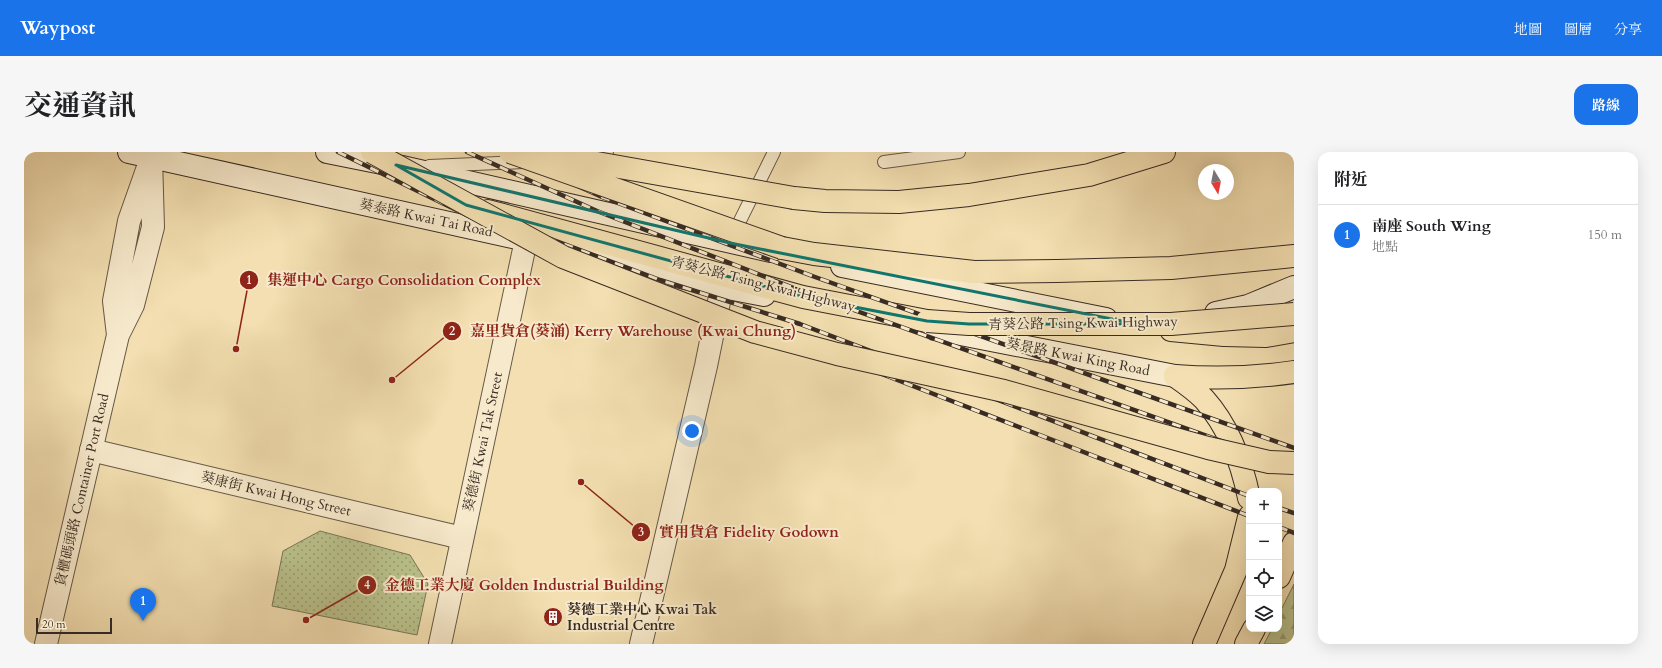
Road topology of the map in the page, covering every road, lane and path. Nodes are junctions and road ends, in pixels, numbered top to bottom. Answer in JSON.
{"nodes":[{"id":1,"x":129,"y":152,"type":"edge"},
{"id":2,"x":328,"y":152,"type":"edge"},
{"id":3,"x":372,"y":152,"type":"edge"},
{"id":4,"x":510,"y":152,"type":"edge"},
{"id":5,"x":537,"y":152,"type":"edge"},
{"id":6,"x":607,"y":152,"type":"edge"},
{"id":7,"x":774,"y":152,"type":"edge"},
{"id":8,"x":959,"y":152,"type":"edge"},
{"id":9,"x":1164,"y":152,"type":"edge"},
{"id":10,"x":152,"y":154,"type":"edge"},
{"id":11,"x":884,"y":162,"type":"dead end"},
{"id":12,"x":402,"y":166,"type":"junction"},
{"id":13,"x":466,"y":204,"type":"junction"},
{"id":14,"x":526,"y":240,"type":"junction"},
{"id":15,"x":730,"y":243,"type":"junction"},
{"id":16,"x":1294,"y":256,"type":"edge"},
{"id":17,"x":1294,"y":286,"type":"edge"},
{"id":18,"x":722,"y":287,"type":"junction"},
{"id":19,"x":1294,"y":314,"type":"edge"},
{"id":20,"x":1113,"y":320,"type":"junction"},
{"id":21,"x":1294,"y":331,"type":"edge"},
{"id":22,"x":1294,"y":372,"type":"edge"},
{"id":23,"x":1175,"y":376,"type":"junction"},
{"id":24,"x":91,"y":450,"type":"junction"},
{"id":25,"x":1294,"y":463,"type":"edge"},
{"id":26,"x":1247,"y":488,"type":"edge"},
{"id":27,"x":1247,"y":524,"type":"edge"},
{"id":28,"x":462,"y":538,"type":"junction"},
{"id":29,"x":1294,"y":543,"type":"edge"},
{"id":30,"x":1282,"y":570,"type":"edge"},
{"id":31,"x":1252,"y":632,"type":"edge"},
{"id":32,"x":46,"y":644,"type":"edge"},
{"id":33,"x":440,"y":644,"type":"edge"},
{"id":34,"x":641,"y":644,"type":"edge"},
{"id":35,"x":1204,"y":644,"type":"edge"},
{"id":36,"x":1246,"y":644,"type":"edge"}],
"edges":[{"from":1,"to":10,"type":"main road","name":"葵泰路 Kwai Tai Road"},
{"from":2,"to":12,"type":"main road"},
{"from":3,"to":13,"type":"main road","name":"青葵公路 Tsing Kwai Highway","bridge":true},
{"from":4,"to":16,"type":"main road","bridge":true},
{"from":5,"to":9,"type":"main road","bridge":true},
{"from":6,"to":12,"type":"lane"},
{"from":7,"to":15,"type":"lane"},
{"from":8,"to":11,"type":"lane"},
{"from":10,"to":14,"type":"main road","name":"葵泰路 Kwai Tai Road"},
{"from":10,"to":24,"type":"main road","name":"貨櫃碼頭路 Container Port Road"},
{"from":12,"to":15,"type":"main road"},
{"from":13,"to":19,"type":"main road","name":"青葵公路 Tsing Kwai Highway","bridge":true},
{"from":13,"to":25,"type":"main road","bridge":true},
{"from":14,"to":18,"type":"main road","name":"葵泰路 Kwai Tai Road"},
{"from":14,"to":28,"type":"main road","name":"葵德街 Kwai Tak Street"},
{"from":15,"to":20,"type":"main road"},
{"from":17,"to":20,"type":"main road"},
{"from":18,"to":23,"type":"main road","name":"葵景路 Kwai King Road"},
{"from":18,"to":34,"type":"main road"},
{"from":20,"to":21,"type":"main road"},
{"from":22,"to":23,"type":"main road"},
{"from":23,"to":26,"type":"main road"},
{"from":24,"to":28,"type":"main road","name":"葵康街 Kwai Hong Street"},
{"from":24,"to":32,"type":"main road","name":"貨櫃碼頭路 Container Port Road"},
{"from":27,"to":35,"type":"main road"},
{"from":28,"to":33,"type":"main road","name":"葵德街 Kwai Tak Street"},
{"from":29,"to":30,"type":"main road"},
{"from":31,"to":36,"type":"main road"}]}
